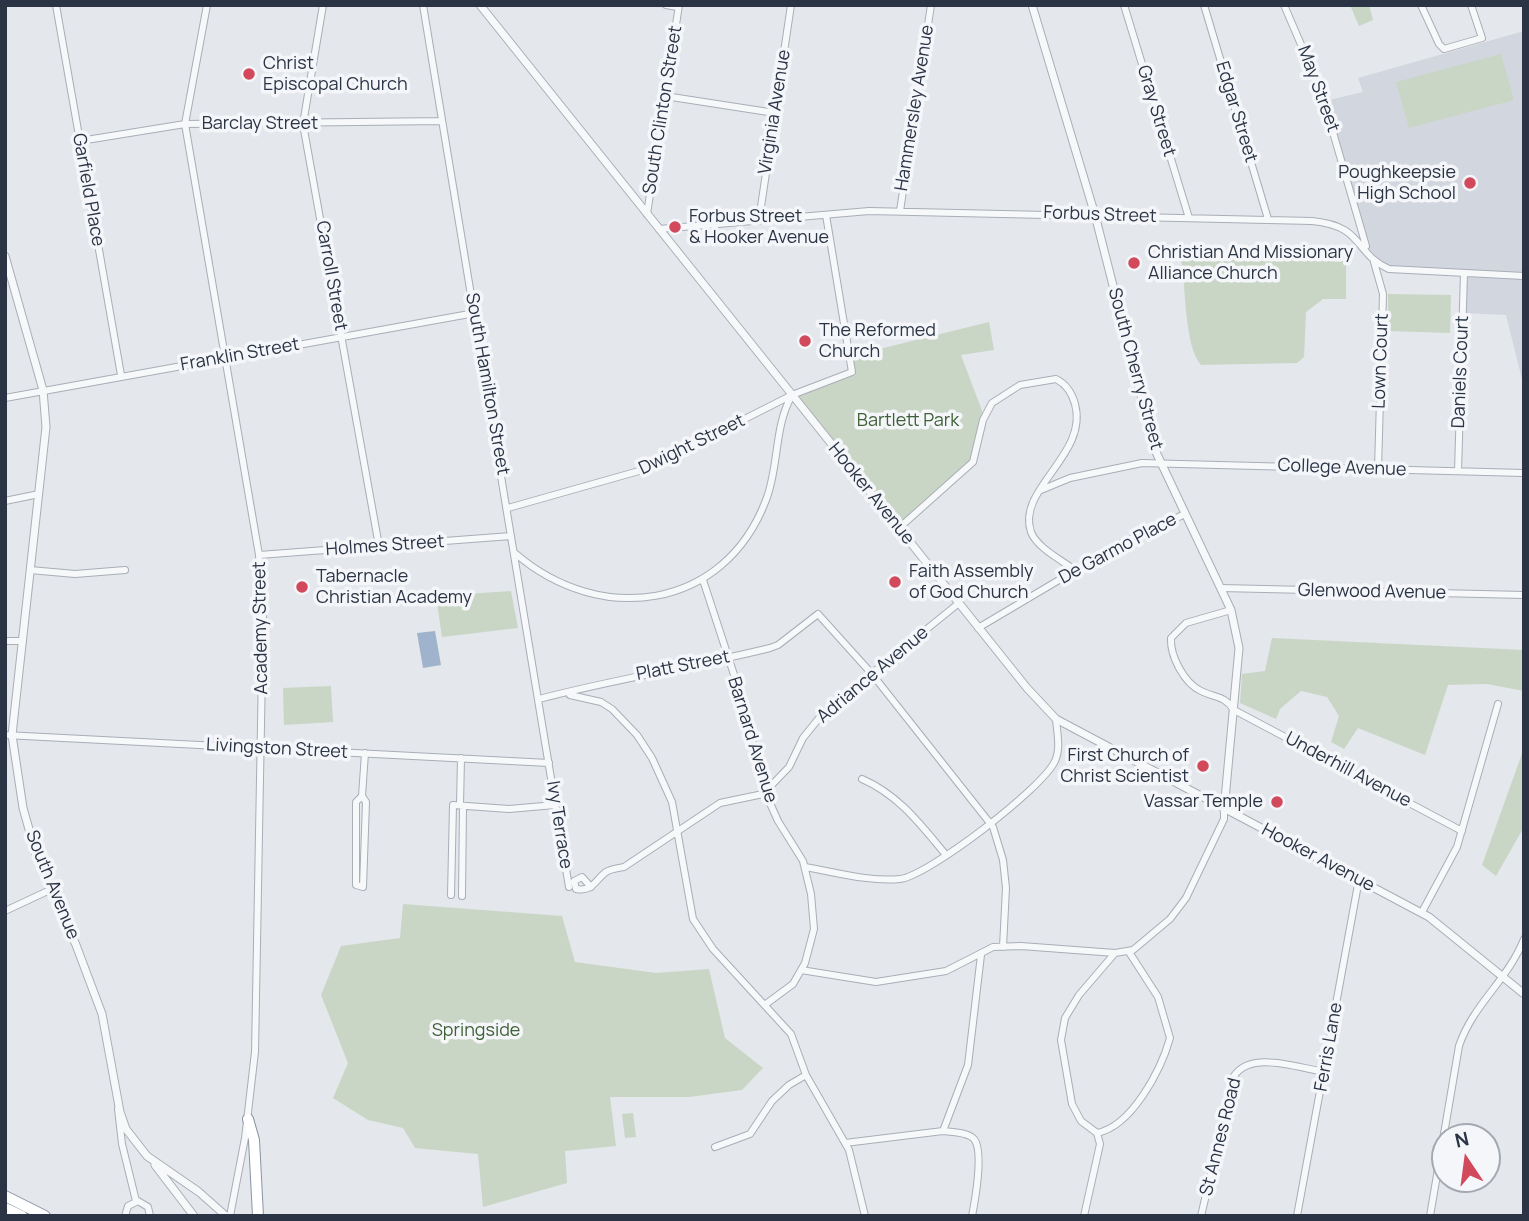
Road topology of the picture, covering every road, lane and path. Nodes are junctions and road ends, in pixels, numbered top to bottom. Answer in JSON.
{"nodes":[{"id":1,"x":55,"y":5,"type":"edge"},
{"id":2,"x":207,"y":5,"type":"edge"},
{"id":3,"x":323,"y":5,"type":"edge"},
{"id":4,"x":423,"y":5,"type":"edge"},
{"id":5,"x":480,"y":5,"type":"edge"},
{"id":6,"x":666,"y":5,"type":"edge"},
{"id":7,"x":792,"y":5,"type":"edge"},
{"id":8,"x":931,"y":5,"type":"edge"},
{"id":9,"x":1032,"y":5,"type":"edge"},
{"id":10,"x":1124,"y":5,"type":"edge"},
{"id":11,"x":1204,"y":5,"type":"edge"},
{"id":12,"x":1284,"y":5,"type":"edge"},
{"id":13,"x":1421,"y":5,"type":"edge"},
{"id":14,"x":1471,"y":5,"type":"edge"},
{"id":15,"x":679,"y":6,"type":"edge"},
{"id":16,"x":665,"y":96,"type":"junction"},
{"id":17,"x":775,"y":113,"type":"junction"},
{"id":18,"x":442,"y":121,"type":"junction"},
{"id":19,"x":185,"y":124,"type":"junction"},
{"id":20,"x":303,"y":124,"type":"junction"},
{"id":21,"x":80,"y":141,"type":"junction"},
{"id":22,"x":900,"y":211,"type":"junction"},
{"id":23,"x":647,"y":214,"type":"junction"},
{"id":24,"x":826,"y":215,"type":"junction"},
{"id":25,"x":1094,"y":215,"type":"junction"},
{"id":26,"x":1189,"y":218,"type":"junction"},
{"id":27,"x":1268,"y":219,"type":"junction"},
{"id":28,"x":759,"y":220,"type":"junction"},
{"id":29,"x":659,"y":229,"type":"junction"},
{"id":30,"x":1370,"y":255,"type":"junction"},
{"id":31,"x":5,"y":256,"type":"edge"},
{"id":32,"x":1464,"y":273,"type":"junction"},
{"id":33,"x":1524,"y":276,"type":"edge"},
{"id":34,"x":8,"y":281,"type":"edge"},
{"id":35,"x":475,"y":313,"type":"junction"},
{"id":36,"x":342,"y":337,"type":"junction"},
{"id":37,"x":225,"y":357,"type":"junction"},
{"id":38,"x":121,"y":376,"type":"junction"},
{"id":39,"x":43,"y":390,"type":"junction"},
{"id":40,"x":792,"y":395,"type":"junction"},
{"id":41,"x":5,"y":398,"type":"edge"},
{"id":42,"x":1160,"y":463,"type":"junction"},
{"id":43,"x":1378,"y":469,"type":"junction"},
{"id":44,"x":1458,"y":471,"type":"junction"},
{"id":45,"x":1524,"y":473,"type":"edge"},
{"id":46,"x":1041,"y":490,"type":"junction"},
{"id":47,"x":39,"y":494,"type":"junction"},
{"id":48,"x":5,"y":500,"type":"edge"},
{"id":49,"x":508,"y":508,"type":"junction"},
{"id":50,"x":1185,"y":514,"type":"junction"},
{"id":51,"x":899,"y":528,"type":"junction"},
{"id":52,"x":511,"y":536,"type":"junction"},
{"id":53,"x":379,"y":546,"type":"junction"},
{"id":54,"x":514,"y":553,"type":"junction"},
{"id":55,"x":259,"y":555,"type":"junction"},
{"id":56,"x":30,"y":570,"type":"junction"},
{"id":57,"x":125,"y":570,"type":"dead end"},
{"id":58,"x":1076,"y":570,"type":"junction"},
{"id":59,"x":703,"y":580,"type":"junction"},
{"id":60,"x":1221,"y":588,"type":"junction"},
{"id":61,"x":1524,"y":595,"type":"edge"},
{"id":62,"x":959,"y":603,"type":"junction"},
{"id":63,"x":1231,"y":610,"type":"junction"},
{"id":64,"x":978,"y":628,"type":"junction"},
{"id":65,"x":5,"y":641,"type":"edge"},
{"id":66,"x":23,"y":641,"type":"junction"},
{"id":67,"x":727,"y":659,"type":"junction"},
{"id":68,"x":872,"y":674,"type":"junction"},
{"id":69,"x":558,"y":694,"type":"junction"},
{"id":70,"x":539,"y":699,"type":"junction"},
{"id":71,"x":1499,"y":704,"type":"dead end"},
{"id":72,"x":1234,"y":710,"type":"junction"},
{"id":73,"x":1056,"y":719,"type":"junction"},
{"id":74,"x":9,"y":735,"type":"edge"},
{"id":75,"x":262,"y":748,"type":"junction"},
{"id":76,"x":365,"y":753,"type":"junction"},
{"id":77,"x":461,"y":758,"type":"junction"},
{"id":78,"x":550,"y":763,"type":"junction"},
{"id":79,"x":862,"y":779,"type":"dead end"},
{"id":80,"x":765,"y":792,"type":"junction"},
{"id":81,"x":362,"y":796,"type":"junction"},
{"id":82,"x":459,"y":805,"type":"junction"},
{"id":83,"x":555,"y":805,"type":"junction"},
{"id":84,"x":1224,"y":810,"type":"junction"},
{"id":85,"x":990,"y":823,"type":"junction"},
{"id":86,"x":677,"y":829,"type":"junction"},
{"id":87,"x":1462,"y":831,"type":"junction"},
{"id":88,"x":946,"y":855,"type":"junction"},
{"id":89,"x":804,"y":867,"type":"junction"},
{"id":90,"x":1359,"y":879,"type":"junction"},
{"id":91,"x":569,"y":887,"type":"dead end"},
{"id":92,"x":591,"y":887,"type":"dead end"},
{"id":93,"x":52,"y":889,"type":"junction"},
{"id":94,"x":451,"y":895,"type":"dead end"},
{"id":95,"x":461,"y":896,"type":"dead end"},
{"id":96,"x":5,"y":911,"type":"edge"},
{"id":97,"x":1422,"y":912,"type":"junction"},
{"id":98,"x":1524,"y":939,"type":"edge"},
{"id":99,"x":1003,"y":947,"type":"junction"},
{"id":100,"x":1129,"y":951,"type":"junction"},
{"id":101,"x":1115,"y":953,"type":"junction"},
{"id":102,"x":981,"y":955,"type":"junction"},
{"id":103,"x":801,"y":970,"type":"junction"},
{"id":104,"x":1503,"y":977,"type":"junction"},
{"id":105,"x":1524,"y":994,"type":"edge"},
{"id":106,"x":766,"y":1004,"type":"junction"},
{"id":107,"x":1325,"y":1072,"type":"junction"},
{"id":108,"x":806,"y":1075,"type":"junction"},
{"id":109,"x":119,"y":1103,"type":"junction"},
{"id":110,"x":248,"y":1119,"type":"junction"},
{"id":111,"x":943,"y":1131,"type":"junction"},
{"id":112,"x":1097,"y":1133,"type":"junction"},
{"id":113,"x":845,"y":1143,"type":"junction"},
{"id":114,"x":715,"y":1147,"type":"dead end"},
{"id":115,"x":140,"y":1149,"type":"junction"},
{"id":116,"x":5,"y":1196,"type":"edge"},
{"id":117,"x":136,"y":1201,"type":"junction"},
{"id":118,"x":5,"y":1208,"type":"edge"},
{"id":119,"x":21,"y":1215,"type":"edge"},
{"id":120,"x":45,"y":1216,"type":"edge"},
{"id":121,"x":125,"y":1216,"type":"edge"},
{"id":122,"x":150,"y":1216,"type":"edge"},
{"id":123,"x":194,"y":1216,"type":"edge"},
{"id":124,"x":228,"y":1216,"type":"edge"},
{"id":125,"x":258,"y":1216,"type":"edge"},
{"id":126,"x":865,"y":1216,"type":"edge"},
{"id":127,"x":972,"y":1216,"type":"edge"},
{"id":128,"x":1084,"y":1216,"type":"edge"},
{"id":129,"x":1201,"y":1216,"type":"edge"},
{"id":130,"x":1297,"y":1216,"type":"edge"},
{"id":131,"x":1430,"y":1216,"type":"edge"}],
"edges":[{"from":1,"to":21,"type":"street","name":"Garfield Place"},
{"from":2,"to":19,"type":"street","name":"Academy Street"},
{"from":3,"to":20,"type":"street","name":"Carroll Street"},
{"from":4,"to":18,"type":"street","name":"South Hamilton Street"},
{"from":5,"to":23,"type":"street","name":"Hooker Avenue"},
{"from":6,"to":15,"type":"street"},
{"from":7,"to":17,"type":"street","name":"Virginia Avenue"},
{"from":8,"to":22,"type":"street","name":"Hammersley Avenue"},
{"from":9,"to":25,"type":"street","name":"South Cherry Street"},
{"from":10,"to":26,"type":"street","name":"Gray Street"},
{"from":11,"to":27,"type":"street","name":"Edgar Street"},
{"from":12,"to":30,"type":"street","name":"May Street"},
{"from":13,"to":14,"type":"street"},
{"from":15,"to":16,"type":"street","name":"South Clinton Street"},
{"from":16,"to":17,"type":"street"},
{"from":16,"to":23,"type":"street","name":"South Clinton Street"},
{"from":17,"to":28,"type":"street","name":"Virginia Avenue"},
{"from":18,"to":20,"type":"street","name":"Barclay Street"},
{"from":18,"to":35,"type":"street","name":"South Hamilton Street"},
{"from":19,"to":20,"type":"street","name":"Barclay Street"},
{"from":19,"to":21,"type":"street","name":"Barclay Street"},
{"from":19,"to":37,"type":"street","name":"Academy Street"},
{"from":20,"to":36,"type":"street","name":"Carroll Street"},
{"from":21,"to":38,"type":"street","name":"Garfield Place"},
{"from":22,"to":24,"type":"street","name":"Forbus Street"},
{"from":22,"to":25,"type":"street","name":"Forbus Street"},
{"from":23,"to":29,"type":"street","name":"Hooker Avenue"},
{"from":24,"to":28,"type":"street","name":"Forbus Street"},
{"from":24,"to":40,"type":"street","name":"Dwight Street"},
{"from":25,"to":26,"type":"street","name":"Forbus Street"},
{"from":25,"to":42,"type":"street","name":"South Cherry Street"},
{"from":26,"to":27,"type":"street","name":"Forbus Street"},
{"from":27,"to":30,"type":"street","name":"Forbus Street"},
{"from":28,"to":29,"type":"street","name":"Forbus Street"},
{"from":29,"to":40,"type":"street","name":"Hooker Avenue"},
{"from":30,"to":32,"type":"street","name":"Forbus Street"},
{"from":30,"to":43,"type":"street","name":"Lown Court"},
{"from":31,"to":34,"type":"street","name":"South Avenue"},
{"from":32,"to":33,"type":"street","name":"Forbus Street"},
{"from":32,"to":44,"type":"street","name":"Daniels Court"},
{"from":34,"to":39,"type":"street","name":"South Avenue"},
{"from":35,"to":36,"type":"street","name":"Franklin Street"},
{"from":35,"to":49,"type":"street","name":"South Hamilton Street"},
{"from":36,"to":37,"type":"street","name":"Franklin Street"},
{"from":36,"to":53,"type":"street","name":"Carroll Street"},
{"from":37,"to":38,"type":"street","name":"Franklin Street"},
{"from":37,"to":55,"type":"street","name":"Academy Street"},
{"from":38,"to":39,"type":"street","name":"Franklin Street"},
{"from":39,"to":41,"type":"street","name":"Franklin Street"},
{"from":39,"to":47,"type":"street","name":"South Avenue"},
{"from":40,"to":49,"type":"street","name":"Dwight Street"},
{"from":40,"to":51,"type":"street","name":"Hooker Avenue"},
{"from":40,"to":59,"type":"street"},
{"from":42,"to":43,"type":"street","name":"College Avenue"},
{"from":42,"to":46,"type":"street","name":"College Avenue"},
{"from":42,"to":50,"type":"street","name":"South Cherry Street"},
{"from":43,"to":44,"type":"street","name":"College Avenue"},
{"from":44,"to":45,"type":"street","name":"College Avenue"},
{"from":46,"to":51,"type":"street"},
{"from":46,"to":58,"type":"street"},
{"from":47,"to":48,"type":"street"},
{"from":47,"to":56,"type":"street","name":"South Avenue"},
{"from":49,"to":52,"type":"street","name":"South Hamilton Street"},
{"from":50,"to":58,"type":"street","name":"De Garmo Place"},
{"from":50,"to":60,"type":"street","name":"South Cherry Street"},
{"from":51,"to":62,"type":"street","name":"Hooker Avenue"},
{"from":52,"to":53,"type":"street","name":"Holmes Street"},
{"from":52,"to":54,"type":"street","name":"South Hamilton Street"},
{"from":53,"to":55,"type":"street","name":"Holmes Street"},
{"from":54,"to":59,"type":"street"},
{"from":54,"to":70,"type":"street","name":"South Hamilton Street"},
{"from":55,"to":75,"type":"street","name":"Academy Street"},
{"from":56,"to":57,"type":"street"},
{"from":56,"to":66,"type":"street","name":"South Avenue"},
{"from":58,"to":64,"type":"street","name":"De Garmo Place"},
{"from":59,"to":67,"type":"street","name":"Barnard Avenue"},
{"from":60,"to":61,"type":"street","name":"Glenwood Avenue"},
{"from":60,"to":63,"type":"street","name":"South Cherry Street"},
{"from":62,"to":64,"type":"street","name":"Hooker Avenue"},
{"from":62,"to":68,"type":"street","name":"Adriance Avenue"},
{"from":63,"to":72,"type":"street","name":"South Cherry Street"},
{"from":63,"to":72,"type":"street","name":"Underhill Avenue"},
{"from":64,"to":73,"type":"street","name":"Hooker Avenue"},
{"from":65,"to":66,"type":"street"},
{"from":66,"to":74,"type":"street","name":"South Avenue"},
{"from":67,"to":68,"type":"street","name":"Platt Street"},
{"from":67,"to":69,"type":"street","name":"Platt Street"},
{"from":67,"to":80,"type":"street","name":"Barnard Avenue"},
{"from":68,"to":80,"type":"street","name":"Adriance Avenue"},
{"from":68,"to":85,"type":"street"},
{"from":69,"to":70,"type":"street","name":"Platt Street"},
{"from":69,"to":86,"type":"street"},
{"from":70,"to":78,"type":"street","name":"South Hamilton Street"},
{"from":71,"to":87,"type":"street"},
{"from":72,"to":84,"type":"street","name":"South Cherry Street"},
{"from":72,"to":87,"type":"street","name":"Underhill Avenue"},
{"from":73,"to":84,"type":"street","name":"Hooker Avenue"},
{"from":73,"to":85,"type":"street"},
{"from":74,"to":75,"type":"street","name":"Livingston Street"},
{"from":74,"to":93,"type":"street","name":"South Avenue"},
{"from":75,"to":76,"type":"street","name":"Livingston Street"},
{"from":75,"to":110,"type":"street","name":"Academy Street"},
{"from":76,"to":77,"type":"street","name":"Livingston Street"},
{"from":76,"to":81,"type":"street"},
{"from":77,"to":78,"type":"street","name":"Livingston Street"},
{"from":77,"to":82,"type":"street"},
{"from":78,"to":83,"type":"street","name":"Ivy Terrace"},
{"from":79,"to":88,"type":"street"},
{"from":80,"to":86,"type":"street"},
{"from":80,"to":89,"type":"street","name":"Barnard Avenue"},
{"from":81,"to":81,"type":"street"},
{"from":82,"to":83,"type":"street"},
{"from":82,"to":94,"type":"street"},
{"from":82,"to":95,"type":"street"},
{"from":83,"to":91,"type":"street","name":"Ivy Terrace"},
{"from":84,"to":90,"type":"street","name":"Hooker Avenue"},
{"from":84,"to":100,"type":"street"},
{"from":85,"to":88,"type":"street"},
{"from":85,"to":99,"type":"street"},
{"from":86,"to":92,"type":"street"},
{"from":86,"to":106,"type":"street"},
{"from":87,"to":97,"type":"street"},
{"from":88,"to":89,"type":"street"},
{"from":89,"to":103,"type":"street","name":"Barnard Avenue"},
{"from":90,"to":97,"type":"street","name":"Hooker Avenue"},
{"from":90,"to":107,"type":"street","name":"Ferris Lane"},
{"from":93,"to":96,"type":"street"},
{"from":93,"to":109,"type":"street","name":"South Avenue"},
{"from":97,"to":104,"type":"street","name":"Hooker Avenue"},
{"from":98,"to":104,"type":"street"},
{"from":99,"to":101,"type":"street"},
{"from":99,"to":102,"type":"street"},
{"from":100,"to":101,"type":"street"},
{"from":100,"to":112,"type":"street"},
{"from":101,"to":112,"type":"street"},
{"from":102,"to":103,"type":"street"},
{"from":102,"to":111,"type":"street"},
{"from":103,"to":106,"type":"street","name":"Barnard Avenue"},
{"from":104,"to":105,"type":"street","name":"Hooker Avenue"},
{"from":104,"to":131,"type":"street"},
{"from":106,"to":108,"type":"street"},
{"from":107,"to":129,"type":"street","name":"St Annes Road"},
{"from":107,"to":130,"type":"street","name":"Ferris Lane"},
{"from":108,"to":113,"type":"street"},
{"from":108,"to":114,"type":"street"},
{"from":109,"to":115,"type":"street","name":"South Avenue"},
{"from":109,"to":117,"type":"street"},
{"from":110,"to":124,"type":"street","name":"Academy Street"},
{"from":110,"to":125,"type":"highway"},
{"from":111,"to":113,"type":"street"},
{"from":111,"to":127,"type":"street"},
{"from":112,"to":128,"type":"street"},
{"from":113,"to":126,"type":"street"},
{"from":115,"to":123,"type":"street"},
{"from":115,"to":124,"type":"street","name":"South Avenue"},
{"from":116,"to":120,"type":"highway"},
{"from":117,"to":121,"type":"street"},
{"from":117,"to":122,"type":"street"},
{"from":118,"to":119,"type":"highway"}]}
